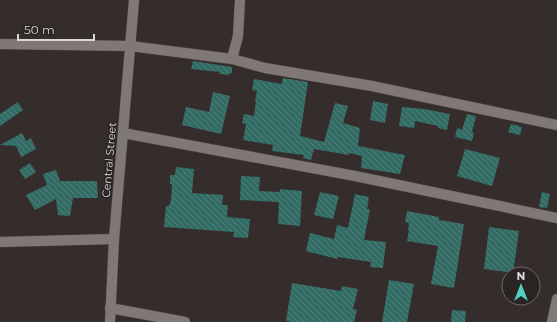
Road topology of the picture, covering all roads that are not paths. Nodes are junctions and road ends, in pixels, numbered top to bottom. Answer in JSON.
{"nodes":[{"id":1,"x":134,"y":0,"type":"edge"},
{"id":2,"x":240,"y":0,"type":"edge"},
{"id":3,"x":0,"y":44,"type":"edge"},
{"id":4,"x":130,"y":46,"type":"junction"},
{"id":5,"x":232,"y":59,"type":"junction"},
{"id":6,"x":557,"y":125,"type":"edge"},
{"id":7,"x":123,"y":133,"type":"junction"},
{"id":8,"x":557,"y":218,"type":"edge"},
{"id":9,"x":114,"y":239,"type":"junction"},
{"id":10,"x":0,"y":242,"type":"edge"},
{"id":11,"x":557,"y":299,"type":"edge"},
{"id":12,"x":110,"y":308,"type":"junction"},
{"id":13,"x":110,"y":322,"type":"edge"},
{"id":14,"x":185,"y":322,"type":"edge"},
{"id":15,"x":552,"y":322,"type":"edge"}],
"edges":[{"from":1,"to":4,"type":"street","name":"Central Street"},
{"from":2,"to":5,"type":"street"},
{"from":3,"to":4,"type":"street"},
{"from":4,"to":5,"type":"street"},
{"from":4,"to":7,"type":"street","name":"Central Street"},
{"from":5,"to":6,"type":"street"},
{"from":7,"to":8,"type":"street"},
{"from":7,"to":9,"type":"street","name":"Central Street"},
{"from":9,"to":10,"type":"street"},
{"from":9,"to":12,"type":"street","name":"Central Street"},
{"from":11,"to":15,"type":"street"},
{"from":12,"to":13,"type":"street","name":"Central Street"},
{"from":12,"to":14,"type":"street"}]}
